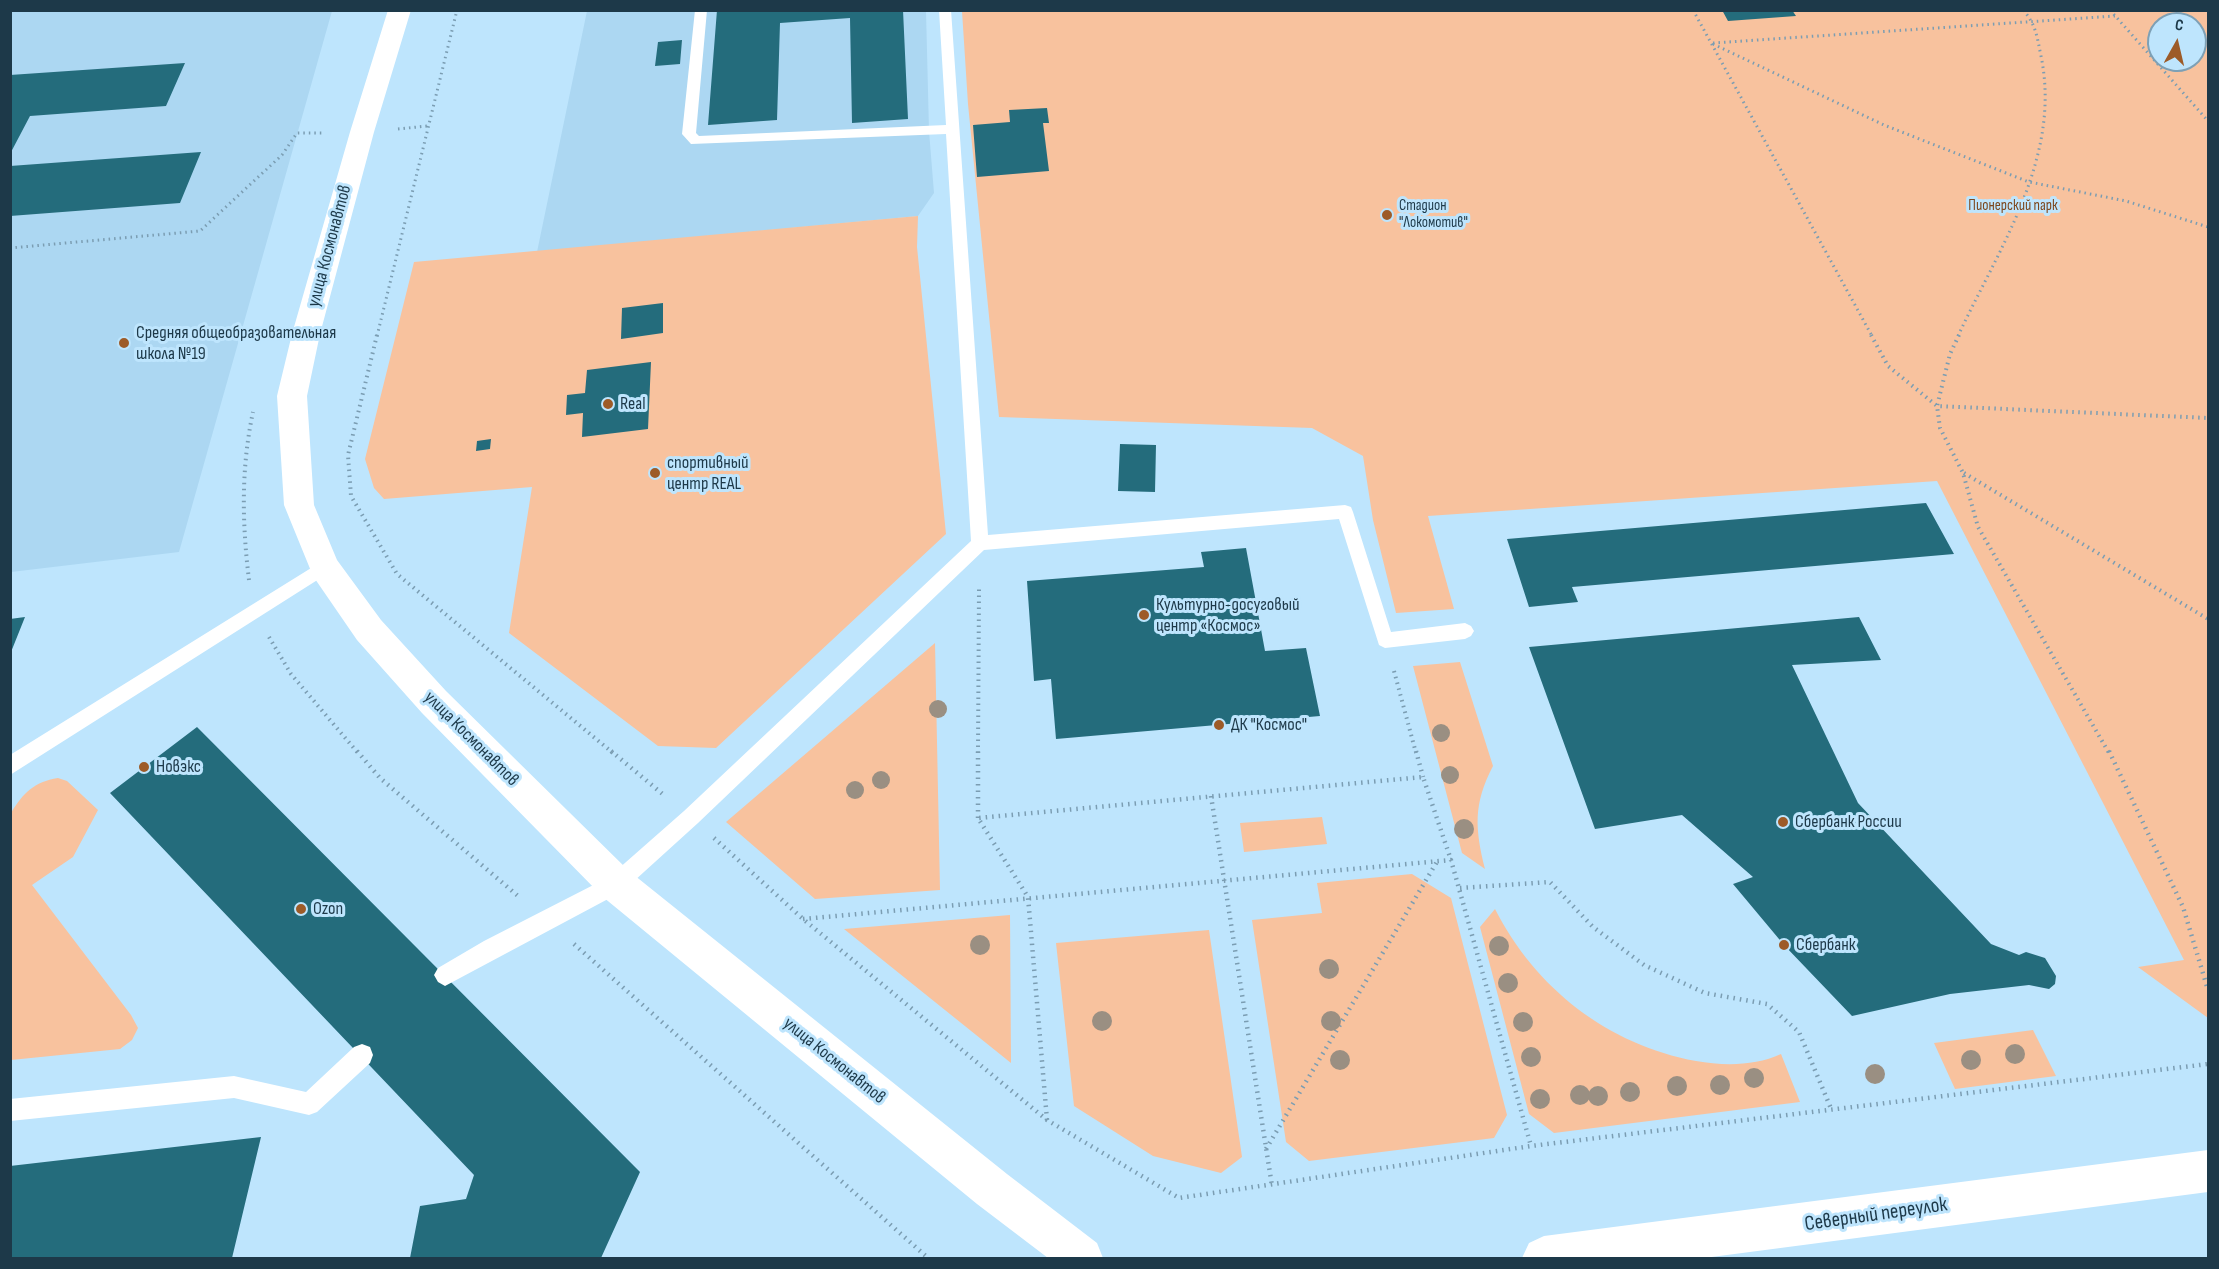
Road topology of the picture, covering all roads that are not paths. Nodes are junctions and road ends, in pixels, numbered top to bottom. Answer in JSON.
{"nodes":[{"id":1,"x":400,"y":10,"type":"edge"},
{"id":2,"x":700,"y":10,"type":"edge"},
{"id":3,"x":945,"y":10,"type":"edge"},
{"id":4,"x":951,"y":129,"type":"junction"},
{"id":5,"x":980,"y":543,"type":"junction"},
{"id":6,"x":324,"y":567,"type":"junction"},
{"id":7,"x":1465,"y":631,"type":"dead end"},
{"id":8,"x":10,"y":766,"type":"edge"},
{"id":9,"x":616,"y":884,"type":"junction"},
{"id":10,"x":445,"y":975,"type":"dead end"},
{"id":11,"x":362,"y":1055,"type":"dead end"},
{"id":12,"x":10,"y":1110,"type":"edge"},
{"id":13,"x":2208,"y":1171,"type":"edge"},
{"id":14,"x":1082,"y":1258,"type":"edge"},
{"id":15,"x":1544,"y":1258,"type":"edge"}],
"edges":[{"from":1,"to":6,"type":"street","name":"улица Космонавтов"},
{"from":2,"to":4,"type":"lane"},
{"from":3,"to":4,"type":"lane"},
{"from":4,"to":5,"type":"lane"},
{"from":5,"to":7,"type":"lane"},
{"from":5,"to":9,"type":"lane"},
{"from":6,"to":8,"type":"lane"},
{"from":6,"to":9,"type":"street","name":"улица Космонавтов"},
{"from":9,"to":10,"type":"lane"},
{"from":9,"to":14,"type":"street","name":"улица Космонавтов"},
{"from":11,"to":12,"type":"lane"},
{"from":13,"to":15,"type":"street","name":"Северный переулок"}]}
